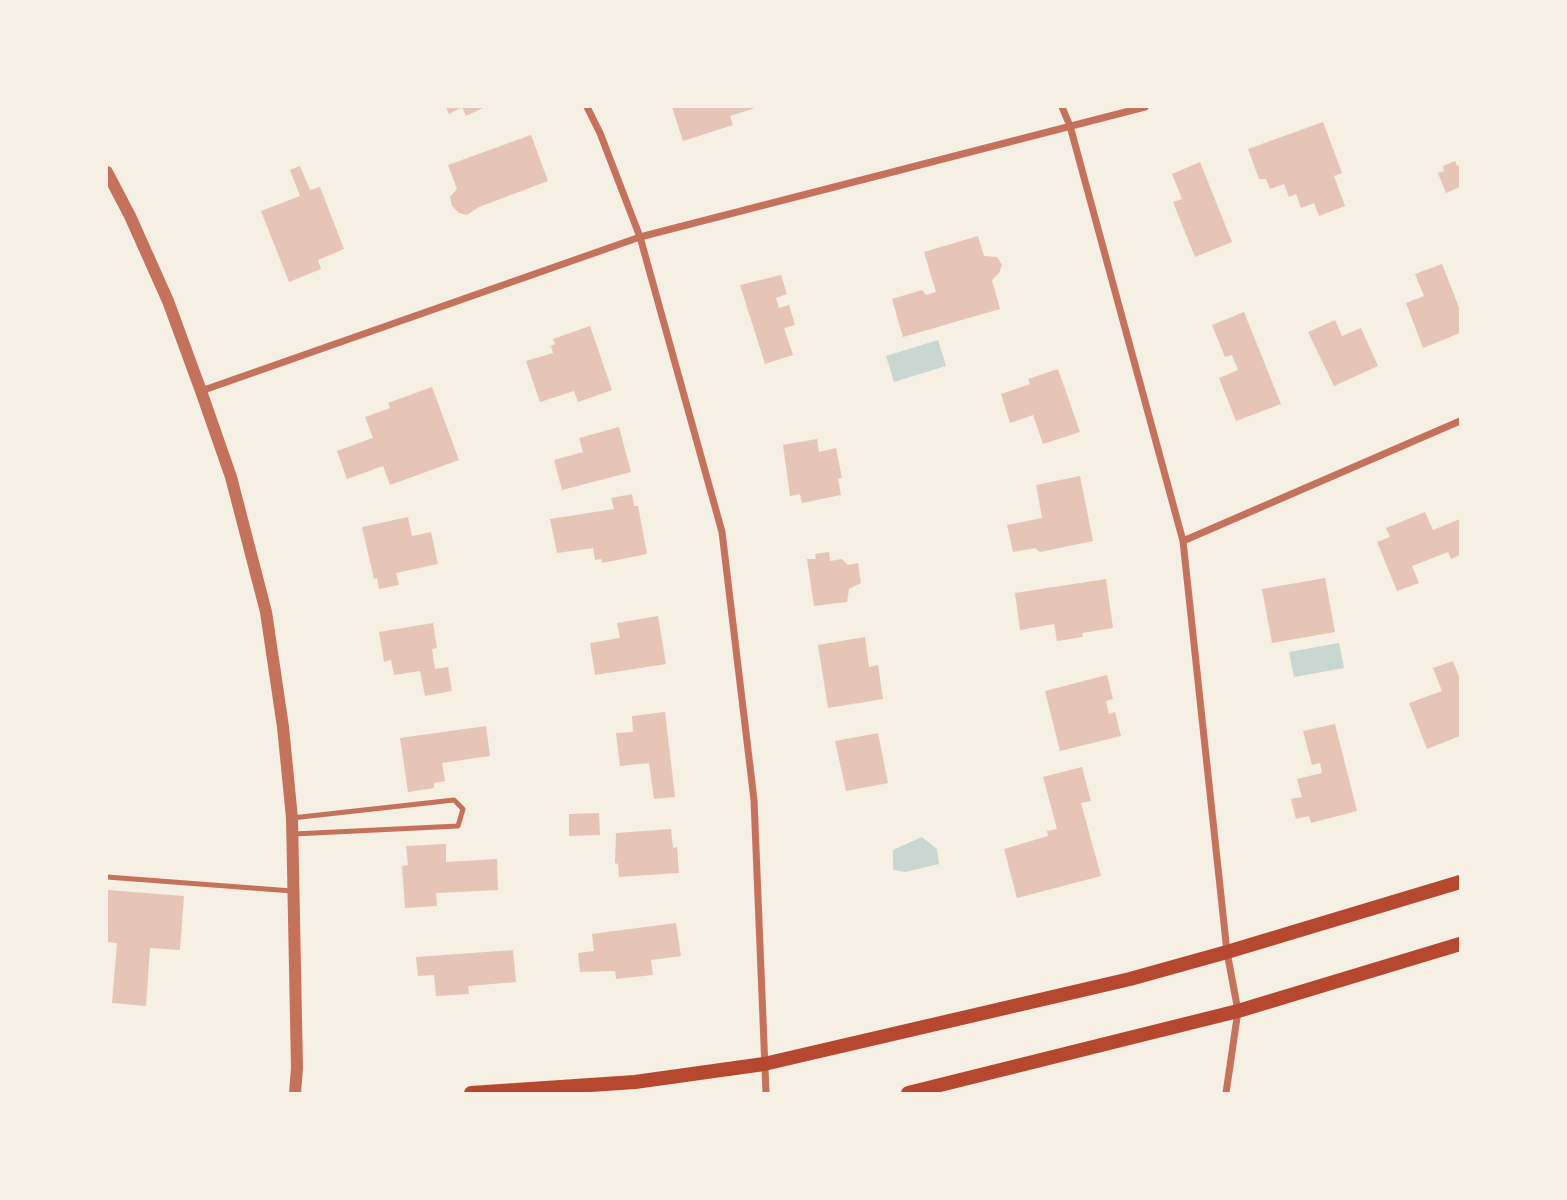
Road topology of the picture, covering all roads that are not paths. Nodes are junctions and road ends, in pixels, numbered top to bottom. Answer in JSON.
{"nodes":[{"id":1,"x":587,"y":107,"type":"edge"},
{"id":2,"x":1062,"y":107,"type":"edge"},
{"id":3,"x":1145,"y":107,"type":"edge"},
{"id":4,"x":1070,"y":126,"type":"junction"},
{"id":5,"x":107,"y":172,"type":"edge"},
{"id":6,"x":640,"y":237,"type":"junction"},
{"id":7,"x":201,"y":391,"type":"junction"},
{"id":8,"x":1460,"y":421,"type":"edge"},
{"id":9,"x":1183,"y":541,"type":"junction"},
{"id":10,"x":292,"y":818,"type":"junction"},
{"id":11,"x":293,"y":835,"type":"junction"},
{"id":12,"x":107,"y":877,"type":"edge"},
{"id":13,"x":1460,"y":882,"type":"edge"},
{"id":14,"x":295,"y":891,"type":"junction"},
{"id":15,"x":1460,"y":944,"type":"edge"},
{"id":16,"x":1227,"y":952,"type":"junction"},
{"id":17,"x":1238,"y":1011,"type":"junction"},
{"id":18,"x":764,"y":1064,"type":"junction"},
{"id":19,"x":295,"y":1093,"type":"edge"},
{"id":20,"x":471,"y":1093,"type":"edge"},
{"id":21,"x":766,"y":1093,"type":"edge"},
{"id":22,"x":908,"y":1093,"type":"edge"},
{"id":23,"x":1226,"y":1093,"type":"edge"}],
"edges":[{"from":1,"to":6,"type":"street"},
{"from":2,"to":4,"type":"street"},
{"from":3,"to":4,"type":"street"},
{"from":4,"to":6,"type":"street"},
{"from":4,"to":9,"type":"street"},
{"from":5,"to":7,"type":"street"},
{"from":6,"to":7,"type":"street"},
{"from":6,"to":18,"type":"street"},
{"from":7,"to":10,"type":"street"},
{"from":8,"to":9,"type":"street"},
{"from":9,"to":16,"type":"street"},
{"from":10,"to":11,"type":"street"},
{"from":10,"to":11,"type":"lane"},
{"from":11,"to":14,"type":"street"},
{"from":12,"to":14,"type":"lane"},
{"from":13,"to":16,"type":"main road"},
{"from":14,"to":19,"type":"street"},
{"from":15,"to":17,"type":"main road"},
{"from":16,"to":17,"type":"street"},
{"from":16,"to":18,"type":"main road"},
{"from":17,"to":22,"type":"main road"},
{"from":17,"to":23,"type":"street"},
{"from":18,"to":20,"type":"main road"},
{"from":18,"to":21,"type":"street"}]}
